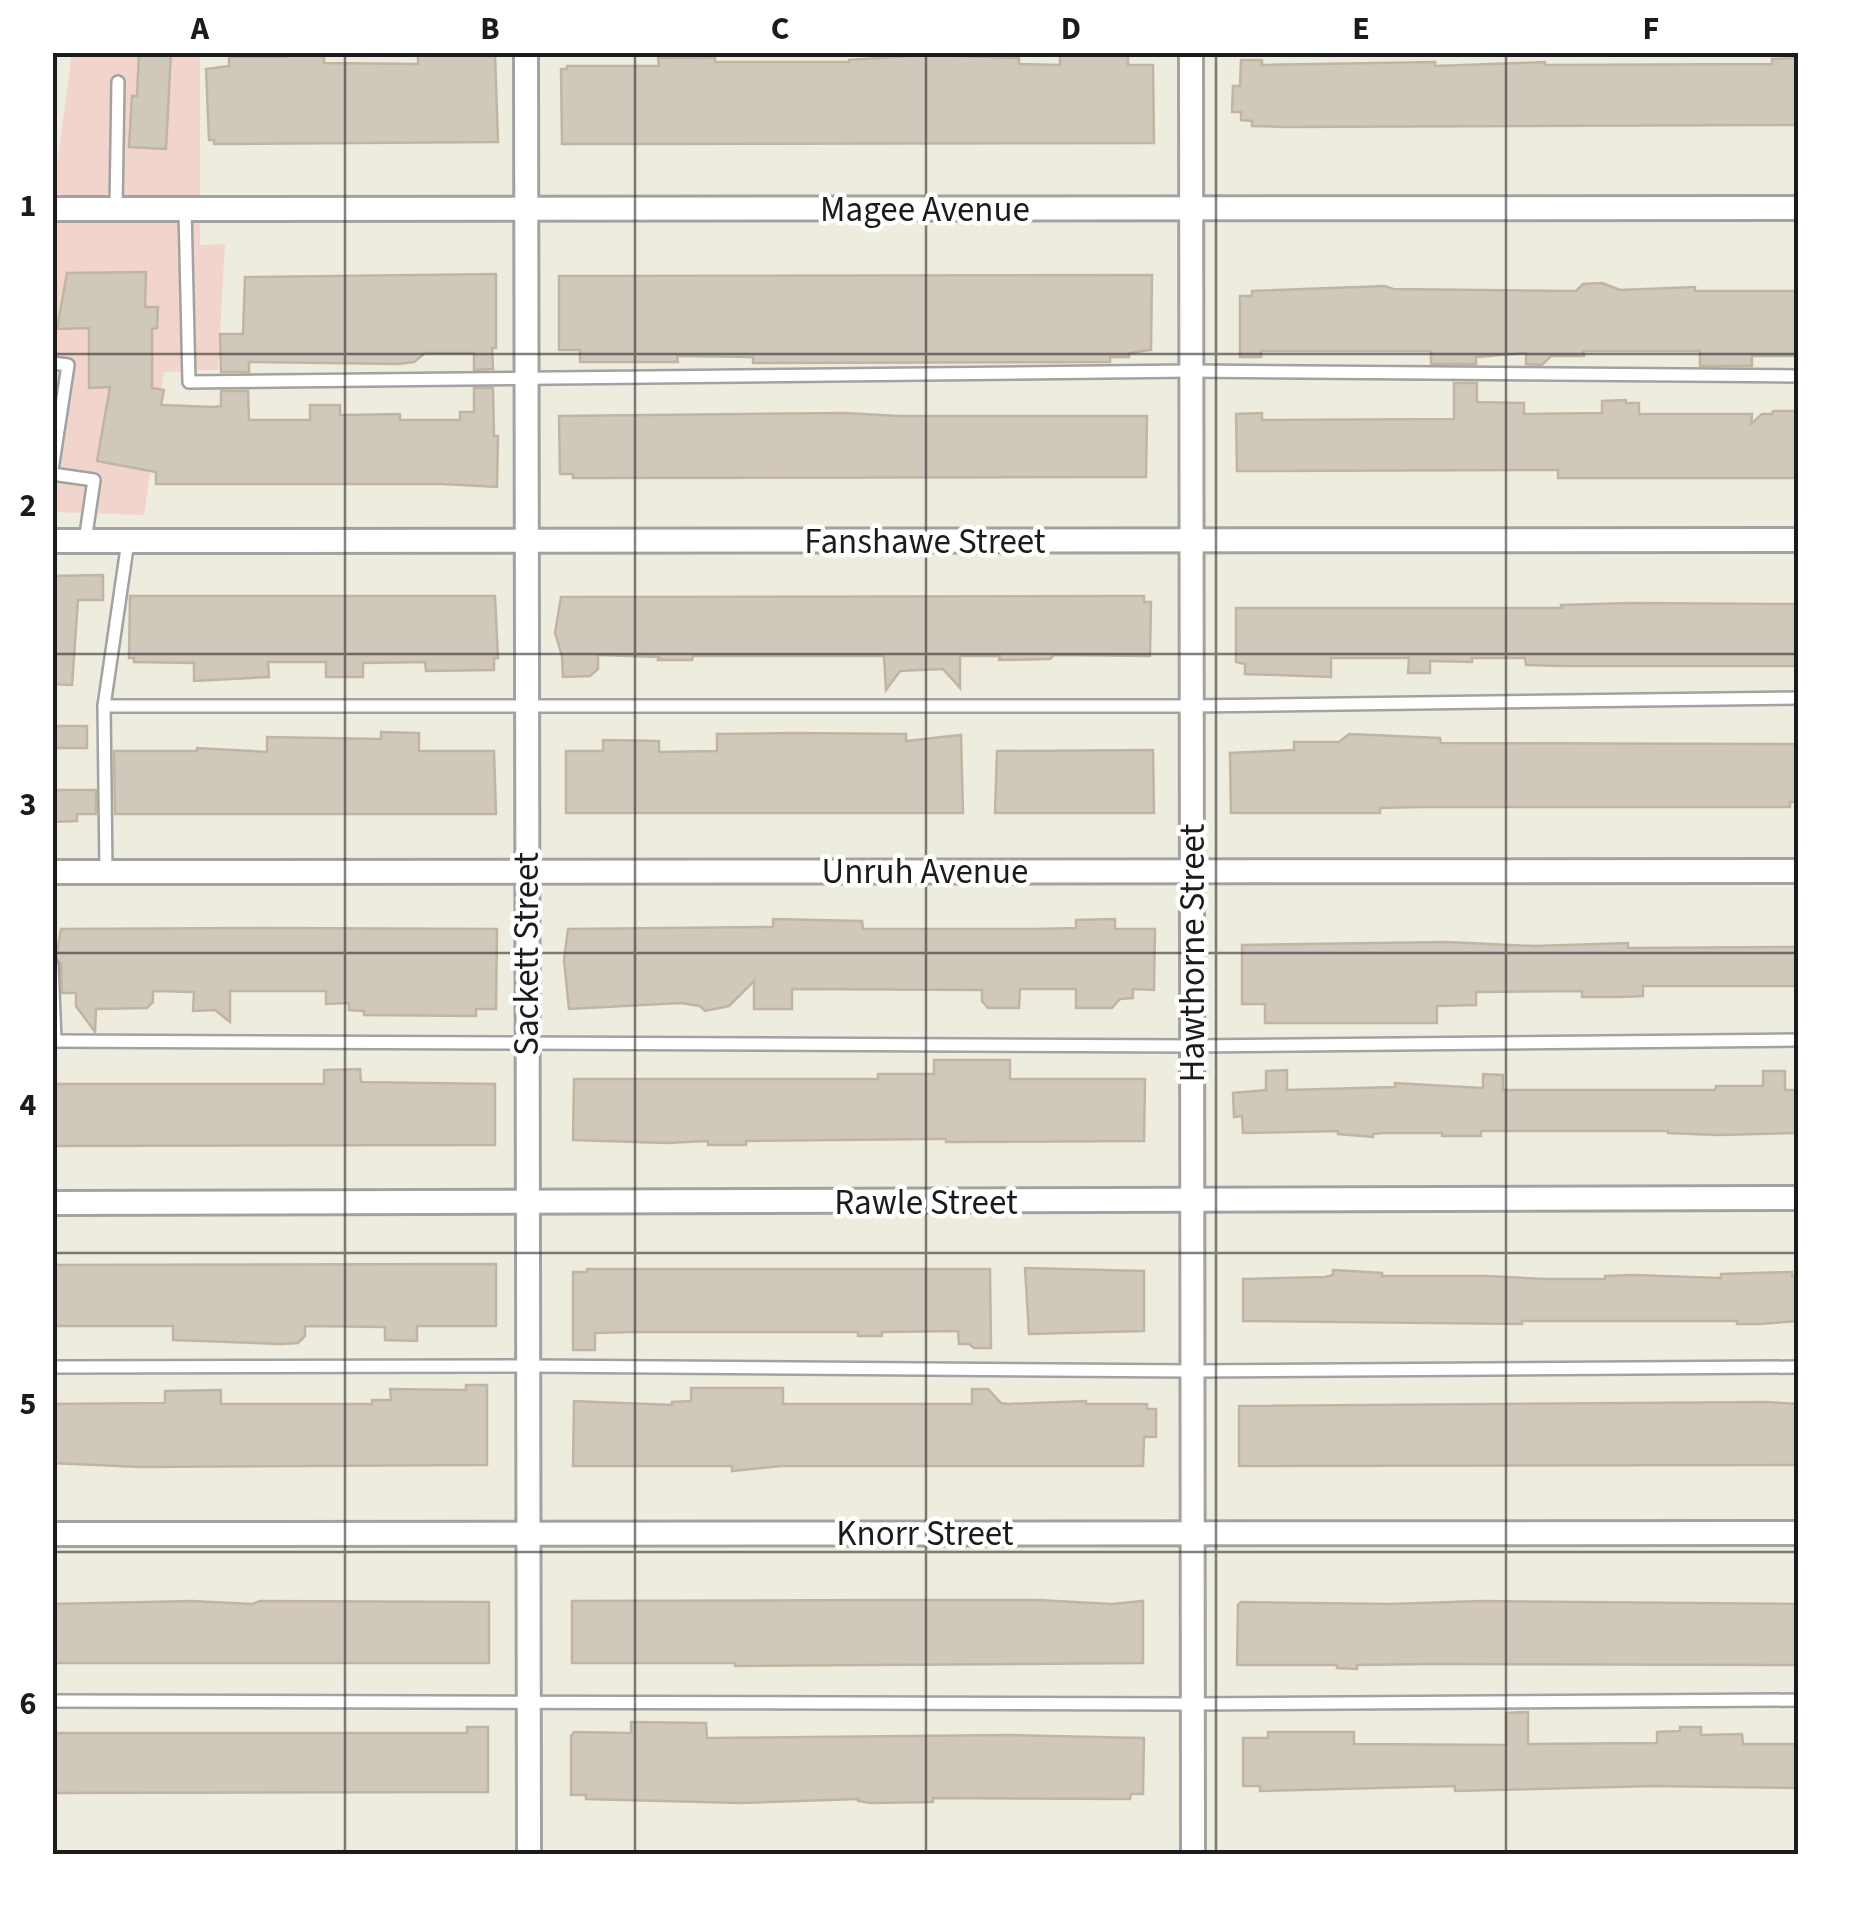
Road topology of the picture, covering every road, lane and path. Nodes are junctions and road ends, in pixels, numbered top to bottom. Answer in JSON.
{"nodes":[{"id":1,"x":526,"y":52,"type":"edge"},
{"id":2,"x":1191,"y":52,"type":"edge"},
{"id":3,"x":118,"y":82,"type":"dead end"},
{"id":4,"x":1191,"y":208,"type":"junction"},
{"id":5,"x":1798,"y":208,"type":"edge"},
{"id":6,"x":116,"y":209,"type":"junction"},
{"id":7,"x":185,"y":209,"type":"junction"},
{"id":8,"x":526,"y":209,"type":"junction"},
{"id":9,"x":52,"y":210,"type":"edge"},
{"id":10,"x":52,"y":363,"type":"edge"},
{"id":11,"x":1192,"y":370,"type":"junction"},
{"id":12,"x":526,"y":376,"type":"junction"},
{"id":13,"x":1798,"y":376,"type":"edge"},
{"id":14,"x":52,"y":472,"type":"edge"},
{"id":15,"x":1192,"y":540,"type":"junction"},
{"id":16,"x":1798,"y":540,"type":"edge"},
{"id":17,"x":52,"y":541,"type":"edge"},
{"id":18,"x":85,"y":541,"type":"junction"},
{"id":19,"x":128,"y":541,"type":"junction"},
{"id":20,"x":526,"y":541,"type":"junction"},
{"id":21,"x":1798,"y":698,"type":"edge"},
{"id":22,"x":104,"y":706,"type":"junction"},
{"id":23,"x":526,"y":706,"type":"junction"},
{"id":24,"x":1192,"y":706,"type":"junction"},
{"id":25,"x":1192,"y":871,"type":"junction"},
{"id":26,"x":1798,"y":871,"type":"edge"},
{"id":27,"x":52,"y":872,"type":"edge"},
{"id":28,"x":106,"y":872,"type":"junction"},
{"id":29,"x":526,"y":872,"type":"junction"},
{"id":30,"x":52,"y":965,"type":"edge"},
{"id":31,"x":1798,"y":1040,"type":"edge"},
{"id":32,"x":54,"y":1041,"type":"edge"},
{"id":33,"x":526,"y":1042,"type":"junction"},
{"id":34,"x":1192,"y":1046,"type":"junction"},
{"id":35,"x":1798,"y":1198,"type":"edge"},
{"id":36,"x":527,"y":1202,"type":"junction"},
{"id":37,"x":1192,"y":1202,"type":"junction"},
{"id":38,"x":52,"y":1203,"type":"edge"},
{"id":39,"x":528,"y":1366,"type":"junction"},
{"id":40,"x":52,"y":1367,"type":"edge"},
{"id":41,"x":1798,"y":1367,"type":"edge"},
{"id":42,"x":1193,"y":1372,"type":"junction"},
{"id":43,"x":1798,"y":1532,"type":"edge"},
{"id":44,"x":1193,"y":1533,"type":"junction"},
{"id":45,"x":52,"y":1534,"type":"edge"},
{"id":46,"x":528,"y":1534,"type":"junction"},
{"id":47,"x":1798,"y":1700,"type":"edge"},
{"id":48,"x":52,"y":1701,"type":"edge"},
{"id":49,"x":527,"y":1704,"type":"junction"},
{"id":50,"x":1193,"y":1704,"type":"junction"},
{"id":51,"x":529,"y":1854,"type":"edge"},
{"id":52,"x":1193,"y":1854,"type":"edge"}],
"edges":[{"from":1,"to":8,"type":"street","name":"Sackett Street"},
{"from":2,"to":4,"type":"street","name":"Hawthorne Street"},
{"from":3,"to":6,"type":"lane"},
{"from":4,"to":5,"type":"street","name":"Magee Avenue"},
{"from":4,"to":8,"type":"street","name":"Magee Avenue"},
{"from":4,"to":11,"type":"street","name":"Hawthorne Street"},
{"from":6,"to":7,"type":"street","name":"Magee Avenue"},
{"from":6,"to":9,"type":"street","name":"Magee Avenue"},
{"from":7,"to":8,"type":"street","name":"Magee Avenue"},
{"from":7,"to":12,"type":"lane"},
{"from":8,"to":12,"type":"street","name":"Sackett Street"},
{"from":10,"to":14,"type":"lane"},
{"from":11,"to":12,"type":"lane"},
{"from":11,"to":13,"type":"lane"},
{"from":11,"to":15,"type":"street","name":"Hawthorne Street"},
{"from":12,"to":20,"type":"street","name":"Sackett Street"},
{"from":14,"to":18,"type":"lane"},
{"from":15,"to":16,"type":"street","name":"Fanshawe Street"},
{"from":15,"to":20,"type":"street","name":"Fanshawe Street"},
{"from":15,"to":24,"type":"street","name":"Hawthorne Street"},
{"from":17,"to":18,"type":"street","name":"Fanshawe Street"},
{"from":18,"to":19,"type":"street","name":"Fanshawe Street"},
{"from":19,"to":20,"type":"street","name":"Fanshawe Street"},
{"from":19,"to":22,"type":"lane"},
{"from":20,"to":23,"type":"street","name":"Sackett Street"},
{"from":21,"to":24,"type":"lane"},
{"from":22,"to":23,"type":"lane"},
{"from":22,"to":28,"type":"lane"},
{"from":23,"to":24,"type":"lane"},
{"from":23,"to":29,"type":"street","name":"Sackett Street"},
{"from":24,"to":25,"type":"street","name":"Hawthorne Street"},
{"from":25,"to":26,"type":"street","name":"Unruh Avenue"},
{"from":25,"to":29,"type":"street","name":"Unruh Avenue"},
{"from":25,"to":34,"type":"street","name":"Hawthorne Street"},
{"from":27,"to":28,"type":"street","name":"Unruh Avenue"},
{"from":28,"to":29,"type":"street","name":"Unruh Avenue"},
{"from":29,"to":33,"type":"street","name":"Sackett Street"},
{"from":30,"to":32,"type":"lane"},
{"from":31,"to":34,"type":"lane"},
{"from":32,"to":33,"type":"lane"},
{"from":33,"to":34,"type":"lane"},
{"from":33,"to":36,"type":"street","name":"Sackett Street"},
{"from":34,"to":37,"type":"street","name":"Hawthorne Street"},
{"from":35,"to":37,"type":"street","name":"Rawle Street"},
{"from":36,"to":37,"type":"street","name":"Rawle Street"},
{"from":36,"to":38,"type":"street","name":"Rawle Street"},
{"from":36,"to":39,"type":"street","name":"Sackett Street"},
{"from":37,"to":42,"type":"street","name":"Hawthorne Street"},
{"from":39,"to":40,"type":"lane"},
{"from":39,"to":42,"type":"lane"},
{"from":39,"to":46,"type":"street","name":"Sackett Street"},
{"from":41,"to":42,"type":"lane"},
{"from":42,"to":44,"type":"street","name":"Hawthorne Street"},
{"from":43,"to":44,"type":"street","name":"Knorr Street"},
{"from":44,"to":46,"type":"street","name":"Knorr Street"},
{"from":44,"to":50,"type":"street","name":"Hawthorne Street"},
{"from":45,"to":46,"type":"street","name":"Knorr Street"},
{"from":46,"to":49,"type":"street","name":"Sackett Street"},
{"from":47,"to":50,"type":"lane"},
{"from":48,"to":49,"type":"lane"},
{"from":49,"to":50,"type":"lane"},
{"from":49,"to":51,"type":"street","name":"Sackett Street"},
{"from":50,"to":52,"type":"street","name":"Hawthorne Street"}]}
